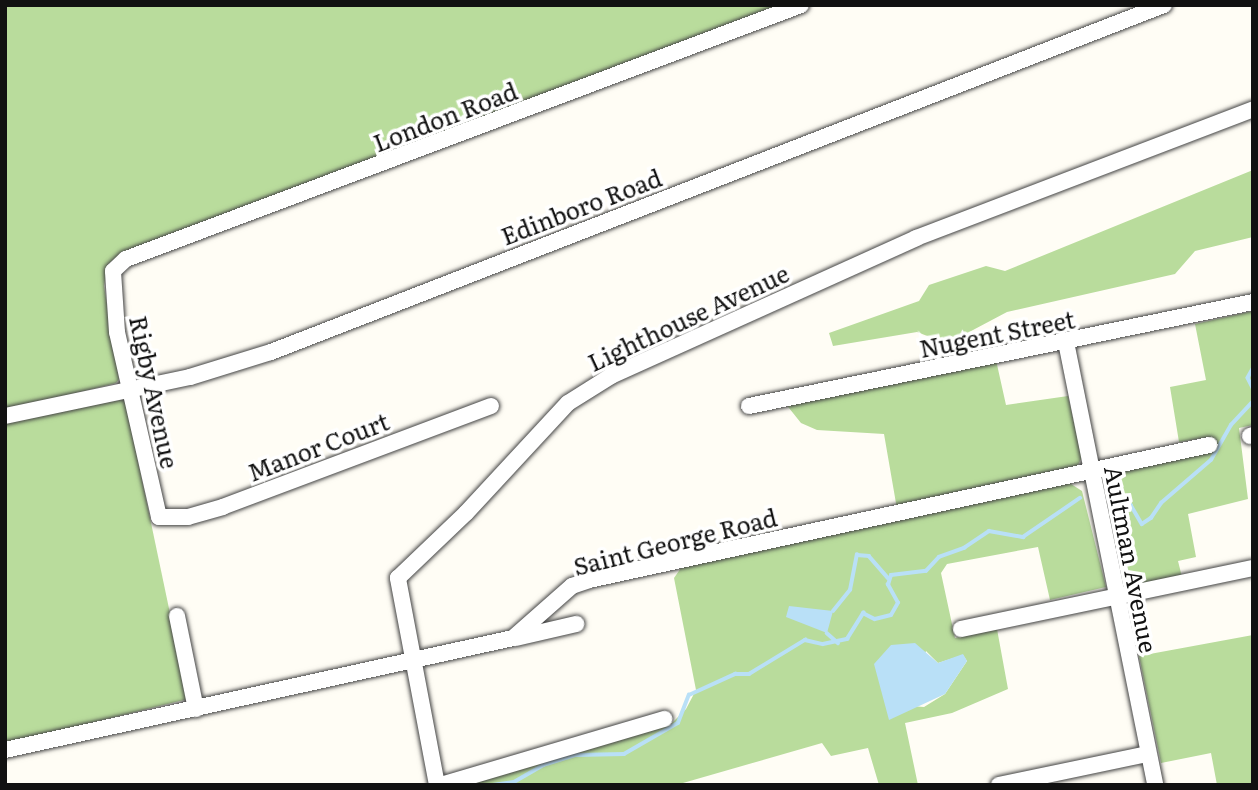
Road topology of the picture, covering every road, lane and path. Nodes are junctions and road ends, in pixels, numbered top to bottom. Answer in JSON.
{"nodes":[{"id":1,"x":801,"y":5,"type":"edge"},
{"id":2,"x":1164,"y":5,"type":"edge"},
{"id":3,"x":1253,"y":109,"type":"edge"},
{"id":4,"x":111,"y":276,"type":"joint"},
{"id":5,"x":1253,"y":302,"type":"edge"},
{"id":6,"x":1066,"y":342,"type":"junction"},
{"id":7,"x":131,"y":389,"type":"junction"},
{"id":8,"x":491,"y":406,"type":"dead end"},
{"id":9,"x":749,"y":406,"type":"dead end"},
{"id":10,"x":5,"y":416,"type":"edge"},
{"id":11,"x":1209,"y":445,"type":"dead end"},
{"id":12,"x":1092,"y":472,"type":"junction"},
{"id":13,"x":159,"y":517,"type":"joint"},
{"id":14,"x":1253,"y":568,"type":"edge"},
{"id":15,"x":1116,"y":598,"type":"junction"},
{"id":16,"x":177,"y":617,"type":"dead end"},
{"id":17,"x":576,"y":624,"type":"dead end"},
{"id":18,"x":961,"y":629,"type":"dead end"},
{"id":19,"x":513,"y":638,"type":"junction"},
{"id":20,"x":413,"y":660,"type":"junction"},
{"id":21,"x":196,"y":709,"type":"junction"},
{"id":22,"x":664,"y":719,"type":"dead end"},
{"id":23,"x":5,"y":750,"type":"edge"},
{"id":24,"x":1148,"y":754,"type":"junction"},
{"id":25,"x":439,"y":785,"type":"edge"},
{"id":26,"x":999,"y":785,"type":"edge"},
{"id":27,"x":1155,"y":785,"type":"edge"}],
"edges":[{"from":1,"to":4,"type":"street","name":"London Road"},
{"from":2,"to":7,"type":"street","name":"Edinboro Road"},
{"from":3,"to":20,"type":"street","name":"Lighthouse Avenue"},
{"from":4,"to":7,"type":"street","name":"Rigby Avenue"},
{"from":5,"to":6,"type":"street","name":"Nugent Street"},
{"from":6,"to":9,"type":"street","name":"Nugent Street"},
{"from":6,"to":12,"type":"street","name":"Aultman Avenue"},
{"from":7,"to":10,"type":"street","name":"Edinboro Road"},
{"from":7,"to":13,"type":"street","name":"Rigby Avenue"},
{"from":8,"to":13,"type":"street","name":"Manor Court"},
{"from":11,"to":12,"type":"street","name":"Saint George Road"},
{"from":12,"to":15,"type":"street","name":"Aultman Avenue"},
{"from":12,"to":19,"type":"street","name":"Saint George Road"},
{"from":14,"to":15,"type":"street"},
{"from":15,"to":18,"type":"street"},
{"from":15,"to":24,"type":"street","name":"Aultman Avenue"},
{"from":16,"to":21,"type":"street"},
{"from":17,"to":19,"type":"street"},
{"from":19,"to":20,"type":"street","name":"Saint George Road"},
{"from":20,"to":21,"type":"street","name":"Saint George Road"},
{"from":20,"to":25,"type":"street","name":"Lighthouse Avenue"},
{"from":21,"to":23,"type":"street","name":"Saint George Road"},
{"from":22,"to":25,"type":"street"},
{"from":24,"to":26,"type":"street"},
{"from":24,"to":27,"type":"street","name":"Aultman Avenue"}]}
